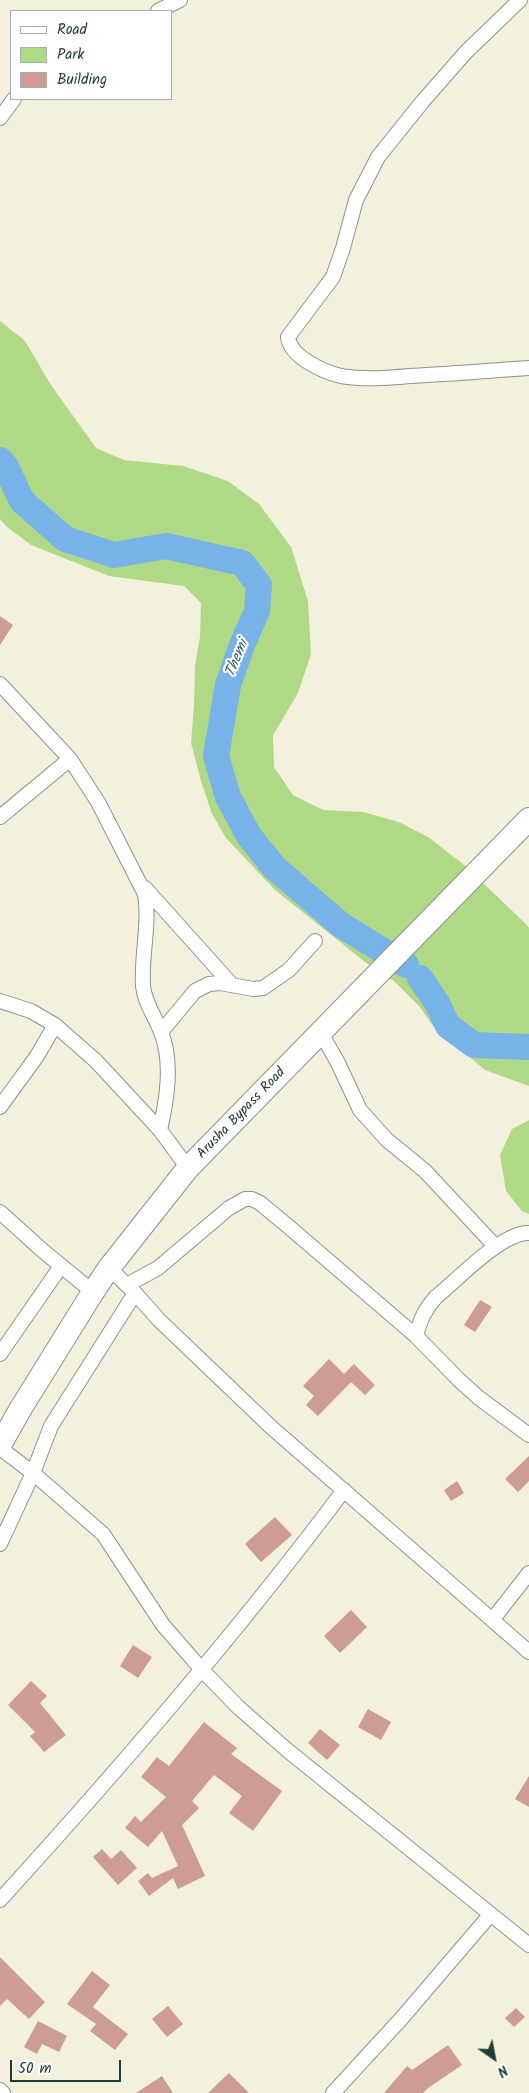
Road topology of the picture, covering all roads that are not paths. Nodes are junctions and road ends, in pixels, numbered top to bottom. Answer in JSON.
{"nodes":[{"id":1,"x":180,"y":0,"type":"edge"},
{"id":2,"x":520,"y":0,"type":"edge"},
{"id":3,"x":160,"y":10,"type":"edge"},
{"id":4,"x":13,"y":100,"type":"edge"},
{"id":5,"x":0,"y":118,"type":"edge"},
{"id":6,"x":529,"y":368,"type":"edge"},
{"id":7,"x":0,"y":684,"type":"edge"},
{"id":8,"x":70,"y":760,"type":"junction"},
{"id":9,"x":0,"y":817,"type":"edge"},
{"id":10,"x":529,"y":819,"type":"edge"},
{"id":11,"x":138,"y":880,"type":"junction"},
{"id":12,"x":315,"y":941,"type":"dead end"},
{"id":13,"x":232,"y":985,"type":"junction"},
{"id":14,"x":0,"y":1000,"type":"edge"},
{"id":15,"x":55,"y":1025,"type":"junction"},
{"id":16,"x":161,"y":1032,"type":"junction"},
{"id":17,"x":321,"y":1033,"type":"junction"},
{"id":18,"x":0,"y":1107,"type":"edge"},
{"id":19,"x":160,"y":1130,"type":"junction"},
{"id":20,"x":188,"y":1168,"type":"junction"},
{"id":21,"x":0,"y":1212,"type":"edge"},
{"id":22,"x":529,"y":1233,"type":"edge"},
{"id":23,"x":495,"y":1246,"type":"junction"},
{"id":24,"x":61,"y":1266,"type":"junction"},
{"id":25,"x":109,"y":1268,"type":"junction"},
{"id":26,"x":131,"y":1289,"type":"junction"},
{"id":27,"x":93,"y":1292,"type":"junction"},
{"id":28,"x":416,"y":1336,"type":"junction"},
{"id":29,"x":0,"y":1354,"type":"edge"},
{"id":30,"x":529,"y":1435,"type":"edge"},
{"id":31,"x":0,"y":1446,"type":"edge"},
{"id":32,"x":33,"y":1473,"type":"junction"},
{"id":33,"x":344,"y":1490,"type":"junction"},
{"id":34,"x":0,"y":1544,"type":"edge"},
{"id":35,"x":529,"y":1573,"type":"edge"},
{"id":36,"x":493,"y":1619,"type":"junction"},
{"id":37,"x":529,"y":1652,"type":"edge"},
{"id":38,"x":203,"y":1671,"type":"junction"},
{"id":39,"x":0,"y":1900,"type":"edge"},
{"id":40,"x":490,"y":1915,"type":"junction"},
{"id":41,"x":529,"y":1945,"type":"edge"},
{"id":42,"x":0,"y":2090,"type":"edge"},
{"id":43,"x":3,"y":2093,"type":"edge"},
{"id":44,"x":333,"y":2093,"type":"edge"}],
"edges":[{"from":1,"to":3,"type":"street"},
{"from":2,"to":6,"type":"street"},
{"from":4,"to":5,"type":"street"},
{"from":7,"to":8,"type":"street"},
{"from":8,"to":9,"type":"street"},
{"from":8,"to":11,"type":"street"},
{"from":10,"to":17,"type":"main road","name":"Arusha Bypass Road"},
{"from":11,"to":13,"type":"street"},
{"from":11,"to":16,"type":"street"},
{"from":12,"to":13,"type":"street"},
{"from":13,"to":16,"type":"street"},
{"from":14,"to":15,"type":"street"},
{"from":15,"to":18,"type":"street"},
{"from":15,"to":19,"type":"street"},
{"from":16,"to":19,"type":"street"},
{"from":17,"to":20,"type":"main road","name":"Arusha Bypass Road"},
{"from":17,"to":23,"type":"street"},
{"from":19,"to":20,"type":"street"},
{"from":20,"to":25,"type":"main road","name":"Arusha Bypass Road"},
{"from":21,"to":24,"type":"street"},
{"from":22,"to":23,"type":"street"},
{"from":23,"to":28,"type":"street"},
{"from":24,"to":27,"type":"street"},
{"from":24,"to":29,"type":"street"},
{"from":25,"to":26,"type":"street"},
{"from":25,"to":27,"type":"main road","name":"Arusha Bypass Road"},
{"from":26,"to":28,"type":"street"},
{"from":26,"to":32,"type":"street"},
{"from":26,"to":33,"type":"street"},
{"from":27,"to":31,"type":"main road","name":"Arusha Bypass Road"},
{"from":28,"to":30,"type":"street"},
{"from":31,"to":32,"type":"street"},
{"from":32,"to":34,"type":"street"},
{"from":32,"to":38,"type":"street"},
{"from":33,"to":36,"type":"street"},
{"from":33,"to":38,"type":"street"},
{"from":35,"to":36,"type":"street"},
{"from":36,"to":37,"type":"street"},
{"from":38,"to":39,"type":"street"},
{"from":38,"to":40,"type":"street"},
{"from":40,"to":41,"type":"street"},
{"from":40,"to":44,"type":"street"},
{"from":42,"to":43,"type":"street"}]}
